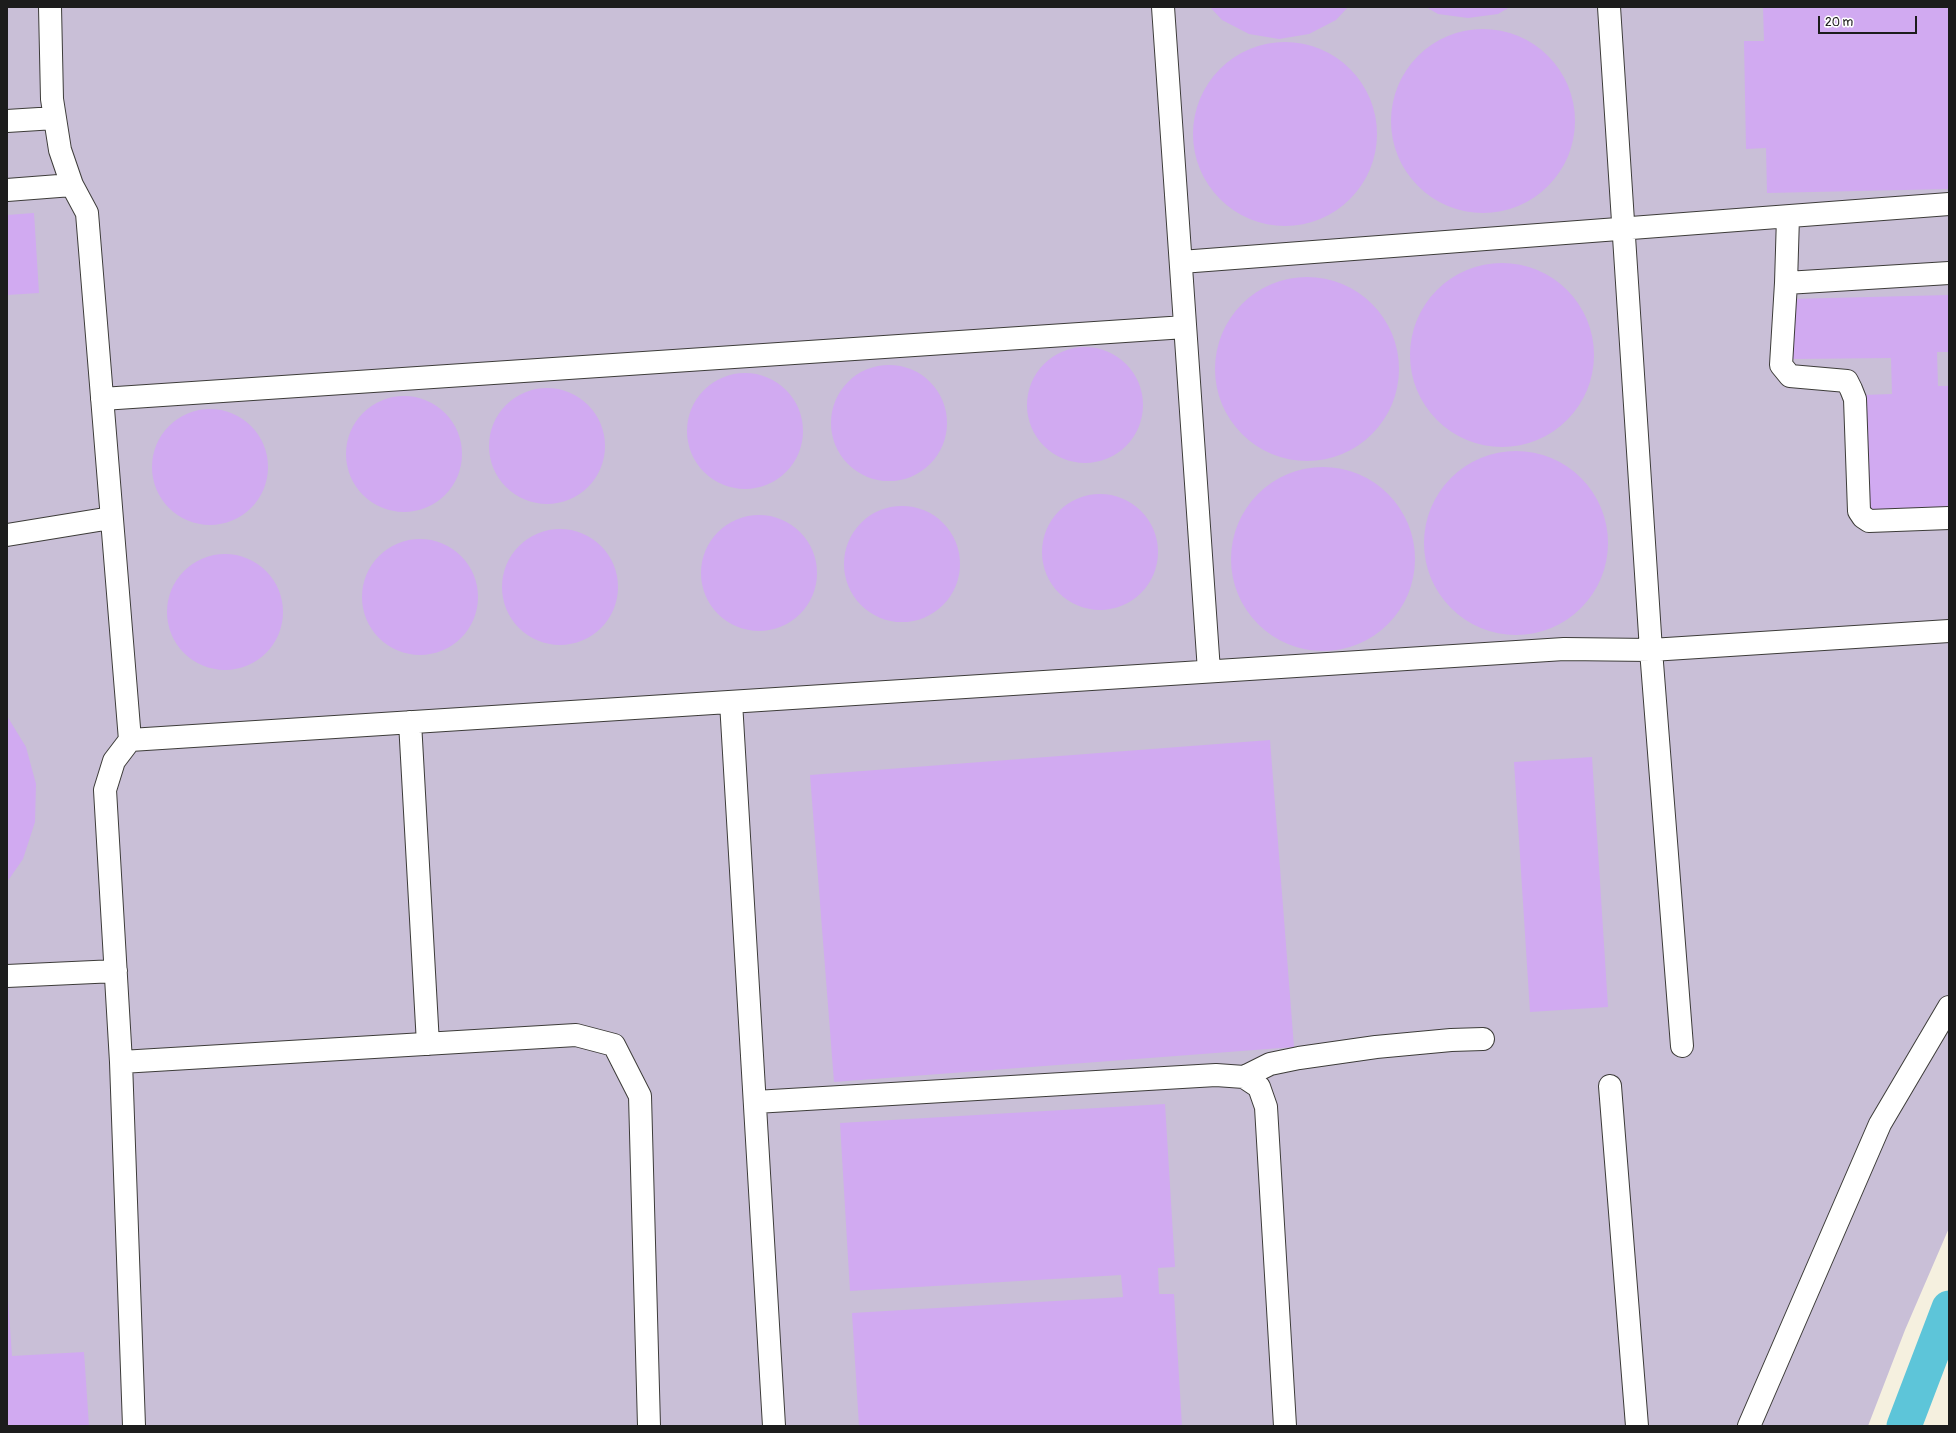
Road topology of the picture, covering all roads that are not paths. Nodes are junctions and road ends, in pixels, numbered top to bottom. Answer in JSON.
{"nodes":[{"id":1,"x":50,"y":7,"type":"edge"},
{"id":2,"x":1163,"y":7,"type":"edge"},
{"id":3,"x":1609,"y":7,"type":"edge"},
{"id":4,"x":55,"y":118,"type":"junction"},
{"id":5,"x":7,"y":121,"type":"edge"},
{"id":6,"x":72,"y":185,"type":"junction"},
{"id":7,"x":7,"y":190,"type":"edge"},
{"id":8,"x":1949,"y":204,"type":"edge"},
{"id":9,"x":1788,"y":217,"type":"junction"},
{"id":10,"x":1623,"y":229,"type":"junction"},
{"id":11,"x":1181,"y":262,"type":"junction"},
{"id":12,"x":1949,"y":273,"type":"edge"},
{"id":13,"x":1786,"y":283,"type":"junction"},
{"id":14,"x":1185,"y":327,"type":"junction"},
{"id":15,"x":102,"y":399,"type":"junction"},
{"id":16,"x":111,"y":518,"type":"junction"},
{"id":17,"x":1949,"y":518,"type":"edge"},
{"id":18,"x":7,"y":535,"type":"edge"},
{"id":19,"x":1949,"y":631,"type":"edge"},
{"id":20,"x":1651,"y":650,"type":"junction"},
{"id":21,"x":1209,"y":671,"type":"junction"},
{"id":22,"x":731,"y":702,"type":"junction"},
{"id":23,"x":410,"y":722,"type":"junction"},
{"id":24,"x":130,"y":740,"type":"junction"},
{"id":25,"x":116,"y":971,"type":"junction"},
{"id":26,"x":7,"y":976,"type":"edge"},
{"id":27,"x":1949,"y":1007,"type":"edge"},
{"id":28,"x":1483,"y":1039,"type":"dead end"},
{"id":29,"x":428,"y":1044,"type":"junction"},
{"id":30,"x":1682,"y":1046,"type":"dead end"},
{"id":31,"x":121,"y":1062,"type":"junction"},
{"id":32,"x":1244,"y":1077,"type":"junction"},
{"id":33,"x":1610,"y":1086,"type":"dead end"},
{"id":34,"x":755,"y":1102,"type":"junction"},
{"id":35,"x":134,"y":1426,"type":"edge"},
{"id":36,"x":649,"y":1426,"type":"edge"},
{"id":37,"x":774,"y":1426,"type":"edge"},
{"id":38,"x":1284,"y":1426,"type":"edge"},
{"id":39,"x":1637,"y":1426,"type":"edge"},
{"id":40,"x":1749,"y":1426,"type":"edge"}],
"edges":[{"from":1,"to":4,"type":"lane"},
{"from":2,"to":11,"type":"lane"},
{"from":3,"to":10,"type":"lane"},
{"from":4,"to":5,"type":"lane"},
{"from":4,"to":6,"type":"lane"},
{"from":6,"to":7,"type":"lane"},
{"from":6,"to":15,"type":"lane"},
{"from":8,"to":9,"type":"lane"},
{"from":9,"to":10,"type":"lane"},
{"from":9,"to":13,"type":"lane"},
{"from":10,"to":11,"type":"lane"},
{"from":10,"to":20,"type":"lane"},
{"from":11,"to":14,"type":"lane"},
{"from":12,"to":13,"type":"lane"},
{"from":13,"to":17,"type":"lane"},
{"from":14,"to":15,"type":"lane"},
{"from":14,"to":21,"type":"lane"},
{"from":15,"to":16,"type":"lane"},
{"from":16,"to":18,"type":"lane"},
{"from":16,"to":24,"type":"lane"},
{"from":19,"to":20,"type":"lane"},
{"from":20,"to":21,"type":"lane"},
{"from":20,"to":30,"type":"lane"},
{"from":21,"to":22,"type":"lane"},
{"from":22,"to":23,"type":"lane"},
{"from":22,"to":34,"type":"lane"},
{"from":23,"to":24,"type":"lane"},
{"from":23,"to":29,"type":"lane"},
{"from":24,"to":25,"type":"lane"},
{"from":25,"to":26,"type":"lane"},
{"from":25,"to":31,"type":"lane"},
{"from":27,"to":40,"type":"lane"},
{"from":28,"to":32,"type":"lane"},
{"from":29,"to":31,"type":"lane"},
{"from":29,"to":36,"type":"lane"},
{"from":31,"to":35,"type":"lane"},
{"from":32,"to":34,"type":"lane"},
{"from":32,"to":38,"type":"lane"},
{"from":33,"to":39,"type":"lane"},
{"from":34,"to":37,"type":"lane"}]}
